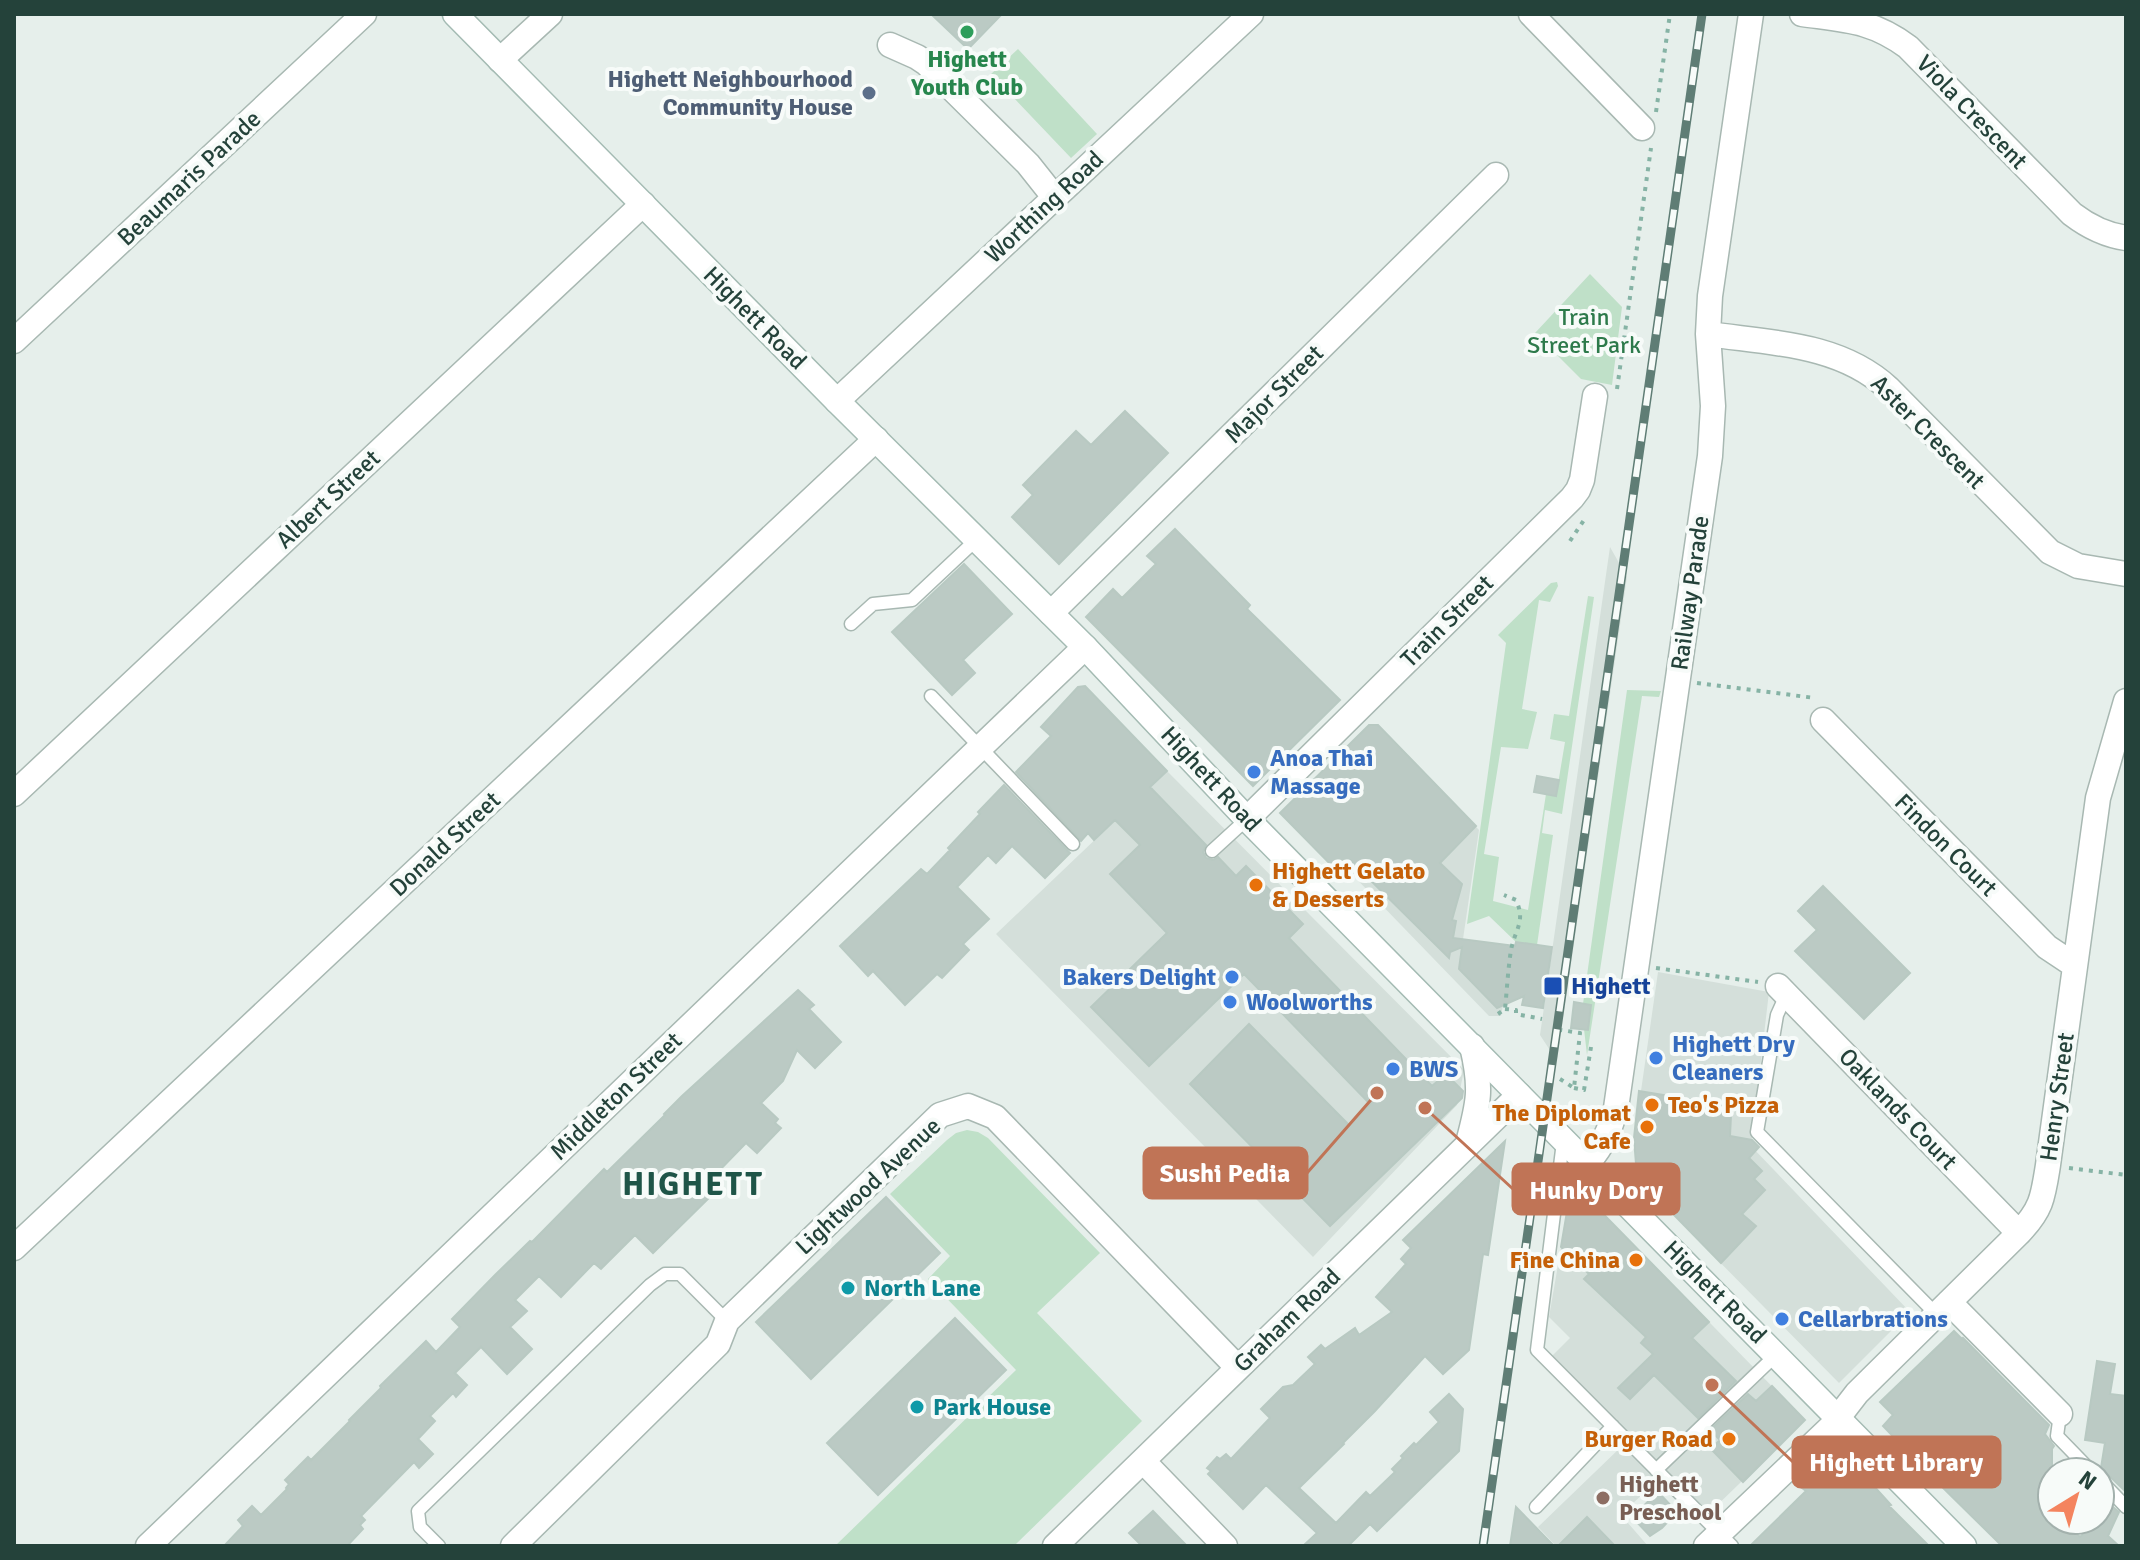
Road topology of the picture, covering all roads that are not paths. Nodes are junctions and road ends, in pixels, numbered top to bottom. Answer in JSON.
{"nodes":[{"id":1,"x":364,"y":14,"type":"edge"},
{"id":2,"x":455,"y":14,"type":"edge"},
{"id":3,"x":550,"y":14,"type":"edge"},
{"id":4,"x":1531,"y":14,"type":"edge"},
{"id":5,"x":1751,"y":14,"type":"edge"},
{"id":6,"x":1802,"y":14,"type":"edge"},
{"id":7,"x":1238,"y":18,"type":"edge"},
{"id":8,"x":890,"y":45,"type":"dead end"},
{"id":9,"x":500,"y":60,"type":"junction"},
{"id":10,"x":1650,"y":130,"type":"road end"},
{"id":11,"x":1496,"y":175,"type":"dead end"},
{"id":12,"x":1055,"y":198,"type":"junction"},
{"id":13,"x":643,"y":204,"type":"junction"},
{"id":14,"x":2126,"y":238,"type":"edge"},
{"id":15,"x":1708,"y":334,"type":"junction"},
{"id":16,"x":14,"y":341,"type":"edge"},
{"id":17,"x":1606,"y":396,"type":"road end"},
{"id":18,"x":837,"y":401,"type":"junction"},
{"id":19,"x":876,"y":439,"type":"junction"},
{"id":20,"x":976,"y":540,"type":"junction"},
{"id":21,"x":2126,"y":574,"type":"edge"},
{"id":22,"x":1051,"y":613,"type":"junction"},
{"id":23,"x":851,"y":624,"type":"dead end"},
{"id":24,"x":1085,"y":647,"type":"junction"},
{"id":25,"x":931,"y":696,"type":"dead end"},
{"id":26,"x":2126,"y":701,"type":"edge"},
{"id":27,"x":1823,"y":720,"type":"dead end"},
{"id":28,"x":980,"y":747,"type":"junction"},
{"id":29,"x":14,"y":794,"type":"edge"},
{"id":30,"x":1247,"y":819,"type":"junction"},
{"id":31,"x":1073,"y":844,"type":"dead end"},
{"id":32,"x":1212,"y":851,"type":"dead end"},
{"id":33,"x":2074,"y":965,"type":"junction"},
{"id":34,"x":1777,"y":988,"type":"joint"},
{"id":35,"x":1472,"y":1046,"type":"junction"},
{"id":36,"x":1519,"y":1095,"type":"junction"},
{"id":37,"x":1564,"y":1139,"type":"junction"},
{"id":38,"x":1468,"y":1143,"type":"junction"},
{"id":39,"x":1588,"y":1163,"type":"junction"},
{"id":40,"x":2019,"y":1233,"type":"junction"},
{"id":41,"x":14,"y":1248,"type":"edge"},
{"id":42,"x":1943,"y":1308,"type":"junction"},
{"id":43,"x":727,"y":1321,"type":"junction"},
{"id":44,"x":1777,"y":1354,"type":"junction"},
{"id":45,"x":1238,"y":1368,"type":"junction"},
{"id":46,"x":2060,"y":1414,"type":"joint"},
{"id":47,"x":1838,"y":1417,"type":"junction"},
{"id":48,"x":1613,"y":1426,"type":"junction"},
{"id":49,"x":2076,"y":1456,"type":"edge"},
{"id":50,"x":1143,"y":1461,"type":"junction"},
{"id":51,"x":1656,"y":1470,"type":"junction"},
{"id":52,"x":1536,"y":1507,"type":"dead end"},
{"id":53,"x":1719,"y":1542,"type":"edge"},
{"id":54,"x":148,"y":1546,"type":"edge"},
{"id":55,"x":439,"y":1546,"type":"edge"},
{"id":56,"x":513,"y":1546,"type":"edge"},
{"id":57,"x":1055,"y":1546,"type":"edge"},
{"id":58,"x":1225,"y":1546,"type":"edge"},
{"id":59,"x":1964,"y":1546,"type":"edge"}],
"edges":[{"from":1,"to":16,"type":"street","name":"Beaumaris Parade"},
{"from":2,"to":9,"type":"street","name":"Highett Road"},
{"from":3,"to":9,"type":"street"},
{"from":4,"to":10,"type":"street"},
{"from":5,"to":15,"type":"street","name":"Railway Parade"},
{"from":6,"to":14,"type":"street","name":"Viola Crescent"},
{"from":7,"to":12,"type":"street","name":"Worthing Road"},
{"from":8,"to":12,"type":"street"},
{"from":9,"to":13,"type":"street","name":"Highett Road"},
{"from":11,"to":22,"type":"street","name":"Major Street"},
{"from":12,"to":18,"type":"street","name":"Worthing Road"},
{"from":13,"to":18,"type":"street","name":"Highett Road"},
{"from":13,"to":29,"type":"street","name":"Albert Street"},
{"from":15,"to":21,"type":"street","name":"Aster Crescent"},
{"from":15,"to":39,"type":"street","name":"Railway Parade"},
{"from":17,"to":30,"type":"street","name":"Train Street"},
{"from":18,"to":19,"type":"street","name":"Highett Road"},
{"from":19,"to":20,"type":"street","name":"Highett Road"},
{"from":19,"to":41,"type":"street","name":"Donald Street"},
{"from":20,"to":22,"type":"street","name":"Highett Road"},
{"from":20,"to":23,"type":"lane"},
{"from":22,"to":24,"type":"street","name":"Highett Road"},
{"from":24,"to":28,"type":"street","name":"Middleton Street"},
{"from":24,"to":30,"type":"street","name":"Highett Road"},
{"from":25,"to":28,"type":"lane"},
{"from":26,"to":33,"type":"street","name":"Henry Street"},
{"from":27,"to":33,"type":"street","name":"Findon Court"},
{"from":28,"to":31,"type":"lane"},
{"from":28,"to":54,"type":"street","name":"Middleton Street"},
{"from":30,"to":32,"type":"lane"},
{"from":30,"to":35,"type":"street","name":"Highett Road"},
{"from":33,"to":40,"type":"street","name":"Henry Street"},
{"from":34,"to":40,"type":"street","name":"Oaklands Court"},
{"from":34,"to":42,"type":"lane"},
{"from":35,"to":36,"type":"street","name":"Highett Road"},
{"from":35,"to":38,"type":"street"},
{"from":36,"to":37,"type":"street","name":"Highett Road"},
{"from":36,"to":38,"type":"street","name":"Graham Road"},
{"from":37,"to":39,"type":"street","name":"Highett Road"},
{"from":37,"to":48,"type":"lane"},
{"from":38,"to":45,"type":"street","name":"Graham Road"},
{"from":39,"to":44,"type":"street","name":"Highett Road"},
{"from":40,"to":42,"type":"street","name":"Henry Street"},
{"from":42,"to":46,"type":"street"},
{"from":42,"to":47,"type":"street","name":"Henry Street"},
{"from":43,"to":45,"type":"street","name":"Lightwood Avenue"},
{"from":43,"to":55,"type":"lane"},
{"from":43,"to":56,"type":"street","name":"Lightwood Avenue"},
{"from":44,"to":47,"type":"street","name":"Highett Road"},
{"from":44,"to":51,"type":"lane"},
{"from":45,"to":50,"type":"street","name":"Graham Road"},
{"from":46,"to":49,"type":"lane"},
{"from":47,"to":53,"type":"street","name":"Henry Street"},
{"from":47,"to":59,"type":"street","name":"Highett Road"},
{"from":48,"to":51,"type":"lane"},
{"from":48,"to":52,"type":"lane"},
{"from":50,"to":57,"type":"street","name":"Graham Road"},
{"from":50,"to":58,"type":"street"},
{"from":51,"to":53,"type":"lane"}]}
